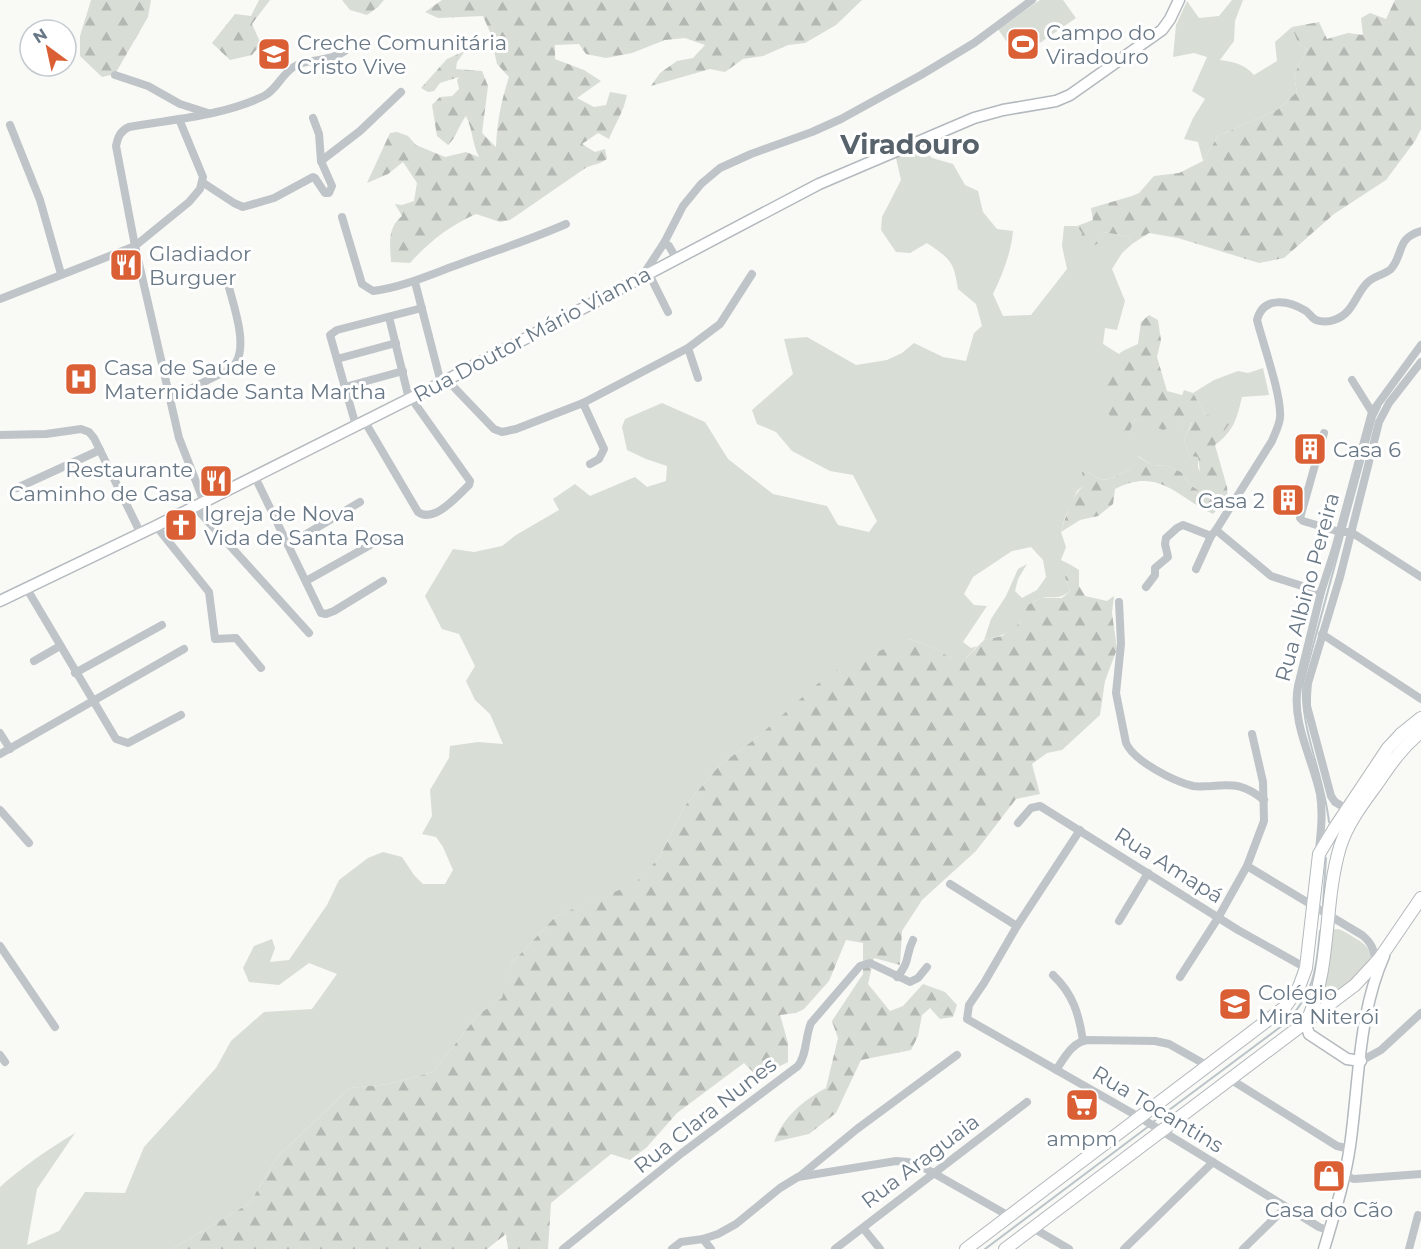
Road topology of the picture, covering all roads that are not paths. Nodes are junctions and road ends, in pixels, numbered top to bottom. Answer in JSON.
{"nodes":[{"id":1,"x":1032,"y":0,"type":"edge"},
{"id":2,"x":1179,"y":0,"type":"edge"},
{"id":3,"x":345,"y":51,"type":"dead end"},
{"id":4,"x":115,"y":75,"type":"dead end"},
{"id":5,"x":401,"y":92,"type":"dead end"},
{"id":6,"x":210,"y":114,"type":"junction"},
{"id":7,"x":180,"y":118,"type":"junction"},
{"id":8,"x":313,"y":118,"type":"dead end"},
{"id":9,"x":10,"y":125,"type":"dead end"},
{"id":10,"x":321,"y":161,"type":"junction"},
{"id":11,"x":202,"y":182,"type":"junction"},
{"id":12,"x":342,"y":217,"type":"dead end"},
{"id":13,"x":566,"y":224,"type":"dead end"},
{"id":14,"x":1421,"y":231,"type":"edge"},
{"id":15,"x":664,"y":243,"type":"junction"},
{"id":16,"x":135,"y":246,"type":"junction"},
{"id":17,"x":676,"y":258,"type":"junction"},
{"id":18,"x":60,"y":274,"type":"junction"},
{"id":19,"x":646,"y":274,"type":"junction"},
{"id":20,"x":752,"y":274,"type":"dead end"},
{"id":21,"x":227,"y":280,"type":"dead end"},
{"id":22,"x":415,"y":282,"type":"junction"},
{"id":23,"x":0,"y":299,"type":"edge"},
{"id":24,"x":422,"y":308,"type":"junction"},
{"id":25,"x":668,"y":312,"type":"dead end"},
{"id":26,"x":389,"y":317,"type":"junction"},
{"id":27,"x":396,"y":343,"type":"junction"},
{"id":28,"x":1421,"y":345,"type":"edge"},
{"id":29,"x":688,"y":348,"type":"junction"},
{"id":30,"x":337,"y":359,"type":"junction"},
{"id":31,"x":1421,"y":362,"type":"edge"},
{"id":32,"x":403,"y":371,"type":"junction"},
{"id":33,"x":698,"y":378,"type":"dead end"},
{"id":34,"x":1352,"y":380,"type":"dead end"},
{"id":35,"x":444,"y":381,"type":"junction"},
{"id":36,"x":345,"y":387,"type":"junction"},
{"id":37,"x":410,"y":398,"type":"junction"},
{"id":38,"x":170,"y":399,"type":"junction"},
{"id":39,"x":583,"y":403,"type":"junction"},
{"id":40,"x":1372,"y":412,"type":"junction"},
{"id":41,"x":360,"y":424,"type":"junction"},
{"id":42,"x":1324,"y":433,"type":"dead end"},
{"id":43,"x":0,"y":435,"type":"edge"},
{"id":44,"x":100,"y":450,"type":"junction"},
{"id":45,"x":590,"y":464,"type":"dead end"},
{"id":46,"x":255,"y":477,"type":"junction"},
{"id":47,"x":17,"y":488,"type":"dead end"},
{"id":48,"x":360,"y":502,"type":"dead end"},
{"id":49,"x":200,"y":504,"type":"junction"},
{"id":50,"x":156,"y":526,"type":"junction"},
{"id":51,"x":1345,"y":532,"type":"junction"},
{"id":52,"x":1214,"y":533,"type":"junction"},
{"id":53,"x":141,"y":534,"type":"junction"},
{"id":54,"x":381,"y":539,"type":"dead end"},
{"id":55,"x":288,"y":545,"type":"junction"},
{"id":56,"x":1196,"y":569,"type":"dead end"},
{"id":57,"x":1340,"y":576,"type":"junction"},
{"id":58,"x":1421,"y":577,"type":"edge"},
{"id":59,"x":306,"y":581,"type":"junction"},
{"id":60,"x":383,"y":581,"type":"dead end"},
{"id":61,"x":1146,"y":587,"type":"dead end"},
{"id":62,"x":1327,"y":588,"type":"junction"},
{"id":63,"x":27,"y":589,"type":"junction"},
{"id":64,"x":0,"y":601,"type":"edge"},
{"id":65,"x":1119,"y":602,"type":"dead end"},
{"id":66,"x":162,"y":625,"type":"dead end"},
{"id":67,"x":309,"y":633,"type":"dead end"},
{"id":68,"x":1322,"y":634,"type":"junction"},
{"id":69,"x":60,"y":646,"type":"junction"},
{"id":70,"x":184,"y":649,"type":"dead end"},
{"id":71,"x":34,"y":661,"type":"dead end"},
{"id":72,"x":261,"y":668,"type":"dead end"},
{"id":73,"x":75,"y":673,"type":"junction"},
{"id":74,"x":1421,"y":699,"type":"edge"},
{"id":75,"x":93,"y":703,"type":"junction"},
{"id":76,"x":181,"y":715,"type":"dead end"},
{"id":77,"x":1421,"y":718,"type":"edge"},
{"id":78,"x":1421,"y":732,"type":"edge"},
{"id":79,"x":0,"y":733,"type":"edge"},
{"id":80,"x":1252,"y":734,"type":"dead end"},
{"id":81,"x":10,"y":749,"type":"junction"},
{"id":82,"x":0,"y":754,"type":"edge"},
{"id":83,"x":1264,"y":800,"type":"junction"},
{"id":84,"x":1347,"y":809,"type":"junction"},
{"id":85,"x":0,"y":810,"type":"edge"},
{"id":86,"x":1018,"y":822,"type":"dead end"},
{"id":87,"x":1080,"y":830,"type":"junction"},
{"id":88,"x":29,"y":843,"type":"dead end"},
{"id":89,"x":1319,"y":854,"type":"junction"},
{"id":90,"x":1247,"y":866,"type":"junction"},
{"id":91,"x":1148,"y":873,"type":"junction"},
{"id":92,"x":950,"y":884,"type":"dead end"},
{"id":93,"x":1421,"y":898,"type":"edge"},
{"id":94,"x":1312,"y":905,"type":"junction"},
{"id":95,"x":1329,"y":915,"type":"junction"},
{"id":96,"x":1218,"y":918,"type":"junction"},
{"id":97,"x":1119,"y":921,"type":"dead end"},
{"id":98,"x":1017,"y":926,"type":"junction"},
{"id":99,"x":1309,"y":938,"type":"junction"},
{"id":100,"x":913,"y":940,"type":"dead end"},
{"id":101,"x":1389,"y":945,"type":"junction"},
{"id":102,"x":0,"y":946,"type":"edge"},
{"id":103,"x":927,"y":967,"type":"dead end"},
{"id":104,"x":1306,"y":968,"type":"junction"},
{"id":105,"x":1371,"y":969,"type":"junction"},
{"id":106,"x":1053,"y":975,"type":"dead end"},
{"id":107,"x":897,"y":977,"type":"junction"},
{"id":108,"x":1180,"y":977,"type":"dead end"},
{"id":109,"x":1319,"y":989,"type":"junction"},
{"id":110,"x":1339,"y":998,"type":"junction"},
{"id":111,"x":1421,"y":1013,"type":"edge"},
{"id":112,"x":1306,"y":1023,"type":"junction"},
{"id":113,"x":55,"y":1027,"type":"dead end"},
{"id":114,"x":1083,"y":1041,"type":"junction"},
{"id":115,"x":957,"y":1055,"type":"dead end"},
{"id":116,"x":1361,"y":1061,"type":"junction"},
{"id":117,"x":1208,"y":1066,"type":"junction"},
{"id":118,"x":1056,"y":1070,"type":"junction"},
{"id":119,"x":1230,"y":1079,"type":"junction"},
{"id":120,"x":1027,"y":1102,"type":"dead end"},
{"id":121,"x":1143,"y":1120,"type":"junction"},
{"id":122,"x":1158,"y":1129,"type":"junction"},
{"id":123,"x":1350,"y":1149,"type":"junction"},
{"id":124,"x":1213,"y":1162,"type":"junction"},
{"id":125,"x":934,"y":1173,"type":"junction"},
{"id":126,"x":1421,"y":1174,"type":"edge"},
{"id":127,"x":1345,"y":1176,"type":"junction"},
{"id":128,"x":798,"y":1177,"type":"junction"},
{"id":129,"x":1286,"y":1207,"type":"junction"},
{"id":130,"x":1418,"y":1215,"type":"dead end"},
{"id":131,"x":1009,"y":1216,"type":"junction"},
{"id":132,"x":863,"y":1228,"type":"junction"},
{"id":133,"x":1033,"y":1228,"type":"junction"},
{"id":134,"x":1330,"y":1231,"type":"junction"},
{"id":135,"x":703,"y":1239,"type":"junction"},
{"id":136,"x":563,"y":1249,"type":"edge"},
{"id":137,"x":672,"y":1249,"type":"edge"},
{"id":138,"x":711,"y":1249,"type":"edge"},
{"id":139,"x":835,"y":1249,"type":"edge"},
{"id":140,"x":880,"y":1249,"type":"edge"},
{"id":141,"x":966,"y":1249,"type":"edge"},
{"id":142,"x":1005,"y":1249,"type":"edge"},
{"id":143,"x":1069,"y":1249,"type":"edge"},
{"id":144,"x":1124,"y":1249,"type":"edge"},
{"id":145,"x":1243,"y":1249,"type":"edge"},
{"id":146,"x":1324,"y":1249,"type":"edge"},
{"id":147,"x":1408,"y":1249,"type":"edge"}],
"edges":[{"from":1,"to":15,"type":"street"},
{"from":2,"to":17,"type":"main road","name":"Rua Doutor Mário Vianna"},
{"from":3,"to":6,"type":"street"},
{"from":4,"to":6,"type":"street"},
{"from":5,"to":10,"type":"street"},
{"from":6,"to":7,"type":"street"},
{"from":7,"to":11,"type":"street"},
{"from":7,"to":16,"type":"street"},
{"from":8,"to":10,"type":"street"},
{"from":9,"to":18,"type":"street"},
{"from":10,"to":11,"type":"street"},
{"from":11,"to":16,"type":"street"},
{"from":12,"to":22,"type":"street"},
{"from":13,"to":22,"type":"street"},
{"from":14,"to":52,"type":"street"},
{"from":15,"to":17,"type":"street"},
{"from":15,"to":19,"type":"street"},
{"from":16,"to":18,"type":"street"},
{"from":16,"to":38,"type":"street"},
{"from":17,"to":19,"type":"main road","name":"Rua Doutor Mário Vianna"},
{"from":18,"to":23,"type":"street"},
{"from":19,"to":25,"type":"street"},
{"from":19,"to":35,"type":"main road","name":"Rua Doutor Mário Vianna"},
{"from":20,"to":29,"type":"street"},
{"from":21,"to":38,"type":"street"},
{"from":22,"to":24,"type":"street"},
{"from":24,"to":26,"type":"street"},
{"from":24,"to":35,"type":"street"},
{"from":26,"to":27,"type":"street"},
{"from":26,"to":30,"type":"street"},
{"from":27,"to":30,"type":"street"},
{"from":27,"to":32,"type":"street"},
{"from":28,"to":40,"type":"street","name":"Rua Albino Pereira"},
{"from":29,"to":33,"type":"street"},
{"from":29,"to":39,"type":"street"},
{"from":30,"to":36,"type":"street"},
{"from":31,"to":51,"type":"street","name":"Rua Albino Pereira"},
{"from":32,"to":36,"type":"street"},
{"from":32,"to":37,"type":"street"},
{"from":34,"to":40,"type":"street"},
{"from":35,"to":37,"type":"main road","name":"Rua Doutor Mário Vianna"},
{"from":35,"to":39,"type":"street"},
{"from":36,"to":41,"type":"street"},
{"from":37,"to":41,"type":"main road","name":"Rua Doutor Mário Vianna"},
{"from":37,"to":41,"type":"street"},
{"from":38,"to":49,"type":"street"},
{"from":39,"to":45,"type":"street"},
{"from":40,"to":51,"type":"street","name":"Rua Albino Pereira"},
{"from":41,"to":46,"type":"main road","name":"Rua Doutor Mário Vianna"},
{"from":42,"to":51,"type":"street"},
{"from":43,"to":44,"type":"street"},
{"from":44,"to":47,"type":"street"},
{"from":44,"to":53,"type":"street"},
{"from":46,"to":49,"type":"main road","name":"Rua Doutor Mário Vianna"},
{"from":46,"to":55,"type":"street"},
{"from":48,"to":55,"type":"street"},
{"from":49,"to":50,"type":"main road","name":"Rua Doutor Mário Vianna"},
{"from":49,"to":67,"type":"street"},
{"from":50,"to":53,"type":"main road","name":"Rua Doutor Mário Vianna"},
{"from":50,"to":72,"type":"street"},
{"from":51,"to":57,"type":"street","name":"Rua Albino Pereira"},
{"from":51,"to":58,"type":"street"},
{"from":51,"to":62,"type":"street","name":"Rua Albino Pereira"},
{"from":52,"to":56,"type":"street"},
{"from":52,"to":61,"type":"street"},
{"from":52,"to":62,"type":"street"},
{"from":53,"to":63,"type":"main road","name":"Rua Doutor Mário Vianna"},
{"from":54,"to":59,"type":"street"},
{"from":55,"to":59,"type":"street"},
{"from":57,"to":62,"type":"street"},
{"from":57,"to":68,"type":"street","name":"Rua Albino Pereira"},
{"from":59,"to":60,"type":"street"},
{"from":62,"to":89,"type":"street","name":"Rua Albino Pereira"},
{"from":63,"to":64,"type":"main road","name":"Rua Doutor Mário Vianna"},
{"from":63,"to":69,"type":"street"},
{"from":65,"to":83,"type":"street"},
{"from":66,"to":73,"type":"street"},
{"from":68,"to":74,"type":"street"},
{"from":68,"to":84,"type":"street","name":"Rua Albino Pereira"},
{"from":69,"to":71,"type":"street"},
{"from":69,"to":73,"type":"street"},
{"from":70,"to":75,"type":"street"},
{"from":73,"to":75,"type":"street"},
{"from":75,"to":76,"type":"street"},
{"from":75,"to":81,"type":"street"},
{"from":77,"to":84,"type":"main road"},
{"from":78,"to":95,"type":"main road"},
{"from":79,"to":81,"type":"street"},
{"from":80,"to":83,"type":"street"},
{"from":81,"to":82,"type":"street"},
{"from":83,"to":90,"type":"street"},
{"from":84,"to":89,"type":"main road"},
{"from":85,"to":88,"type":"street"},
{"from":86,"to":87,"type":"street","name":"Rua Amapá"},
{"from":87,"to":91,"type":"street","name":"Rua Amapá"},
{"from":87,"to":98,"type":"street"},
{"from":89,"to":94,"type":"main road"},
{"from":90,"to":94,"type":"street"},
{"from":90,"to":96,"type":"street"},
{"from":91,"to":96,"type":"street","name":"Rua Amapá"},
{"from":91,"to":97,"type":"street"},
{"from":92,"to":98,"type":"street"},
{"from":93,"to":101,"type":"main road"},
{"from":94,"to":95,"type":"street"},
{"from":94,"to":99,"type":"main road"},
{"from":95,"to":99,"type":"main road"},
{"from":95,"to":105,"type":"street"},
{"from":95,"to":109,"type":"main road"},
{"from":96,"to":104,"type":"street","name":"Rua Amapá"},
{"from":96,"to":108,"type":"street"},
{"from":98,"to":118,"type":"street","name":"Rua Tocantins"},
{"from":99,"to":104,"type":"main road"},
{"from":100,"to":107,"type":"street"},
{"from":101,"to":105,"type":"main road"},
{"from":101,"to":116,"type":"main road"},
{"from":102,"to":113,"type":"street"},
{"from":103,"to":107,"type":"street"},
{"from":104,"to":117,"type":"main road"},
{"from":105,"to":110,"type":"main road"},
{"from":106,"to":114,"type":"street"},
{"from":107,"to":136,"type":"street","name":"Rua Clara Nunes"},
{"from":109,"to":110,"type":"main road"},
{"from":109,"to":112,"type":"main road"},
{"from":110,"to":112,"type":"main road"},
{"from":111,"to":116,"type":"street"},
{"from":112,"to":116,"type":"main road"},
{"from":112,"to":119,"type":"main road"},
{"from":114,"to":117,"type":"street"},
{"from":114,"to":118,"type":"street"},
{"from":115,"to":128,"type":"street"},
{"from":116,"to":123,"type":"main road"},
{"from":117,"to":121,"type":"main road"},
{"from":118,"to":121,"type":"street","name":"Rua Tocantins"},
{"from":119,"to":122,"type":"main road"},
{"from":119,"to":123,"type":"street"},
{"from":120,"to":125,"type":"street","name":"Rua Araguaia"},
{"from":121,"to":122,"type":"street","name":"Rua Tocantins"},
{"from":121,"to":131,"type":"main road"},
{"from":122,"to":124,"type":"street","name":"Rua Tocantins"},
{"from":122,"to":133,"type":"main road"},
{"from":123,"to":127,"type":"main road"},
{"from":124,"to":129,"type":"street","name":"Rua Tocantins"},
{"from":124,"to":144,"type":"street"},
{"from":125,"to":128,"type":"street"},
{"from":125,"to":131,"type":"street"},
{"from":125,"to":132,"type":"street","name":"Rua Araguaia"},
{"from":126,"to":127,"type":"street"},
{"from":127,"to":134,"type":"main road"},
{"from":128,"to":135,"type":"street"},
{"from":129,"to":134,"type":"street","name":"Rua Tocantins"},
{"from":129,"to":145,"type":"street"},
{"from":130,"to":147,"type":"street"},
{"from":131,"to":141,"type":"main road"},
{"from":132,"to":139,"type":"street","name":"Rua Araguaia"},
{"from":132,"to":140,"type":"street"},
{"from":133,"to":142,"type":"main road"},
{"from":133,"to":143,"type":"street"},
{"from":134,"to":146,"type":"main road"},
{"from":135,"to":137,"type":"street"},
{"from":135,"to":138,"type":"street"}]}
